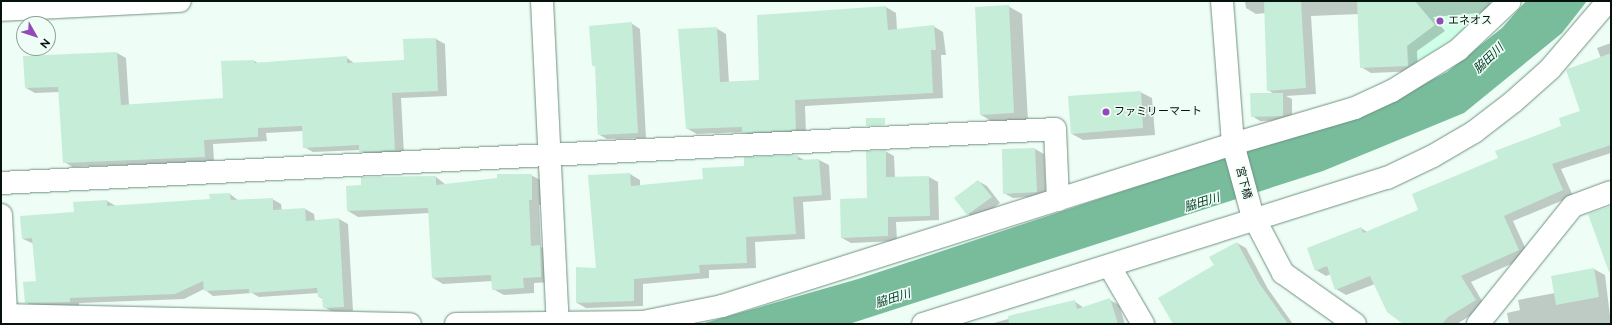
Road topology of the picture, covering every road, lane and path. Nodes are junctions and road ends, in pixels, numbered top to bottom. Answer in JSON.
{"nodes":[{"id":1,"x":180,"y":1,"type":"edge"},
{"id":2,"x":542,"y":1,"type":"edge"},
{"id":3,"x":1222,"y":1,"type":"edge"},
{"id":4,"x":1510,"y":1,"type":"edge"},
{"id":5,"x":1608,"y":1,"type":"edge"},
{"id":6,"x":1,"y":10,"type":"edge"},
{"id":7,"x":1234,"y":148,"type":"junction"},
{"id":8,"x":550,"y":155,"type":"junction"},
{"id":9,"x":1,"y":182,"type":"edge"},
{"id":10,"x":1611,"y":192,"type":"edge"},
{"id":11,"x":1058,"y":200,"type":"junction"},
{"id":12,"x":1,"y":215,"type":"edge"},
{"id":13,"x":1253,"y":217,"type":"junction"},
{"id":14,"x":1110,"y":267,"type":"junction"},
{"id":15,"x":3,"y":315,"type":"edge"},
{"id":16,"x":947,"y":320,"type":"edge"},
{"id":17,"x":410,"y":324,"type":"edge"},
{"id":18,"x":456,"y":324,"type":"edge"},
{"id":19,"x":558,"y":324,"type":"edge"},
{"id":20,"x":923,"y":324,"type":"edge"},
{"id":21,"x":1143,"y":324,"type":"edge"},
{"id":22,"x":1355,"y":324,"type":"edge"},
{"id":23,"x":1478,"y":324,"type":"edge"}],
"edges":[{"from":1,"to":6,"type":"street"},
{"from":2,"to":8,"type":"street"},
{"from":3,"to":7,"type":"street","name":"宮下橋"},
{"from":4,"to":7,"type":"street"},
{"from":5,"to":13,"type":"street"},
{"from":7,"to":11,"type":"street"},
{"from":7,"to":13,"type":"street","name":"宮下橋"},
{"from":8,"to":9,"type":"street"},
{"from":8,"to":11,"type":"street"},
{"from":8,"to":19,"type":"street"},
{"from":10,"to":23,"type":"street"},
{"from":11,"to":19,"type":"street"},
{"from":12,"to":15,"type":"street"},
{"from":13,"to":14,"type":"street"},
{"from":13,"to":22,"type":"street","name":"宮下橋"},
{"from":14,"to":16,"type":"street"},
{"from":14,"to":21,"type":"street"},
{"from":15,"to":17,"type":"street"},
{"from":16,"to":20,"type":"street"},
{"from":18,"to":19,"type":"street"}]}
